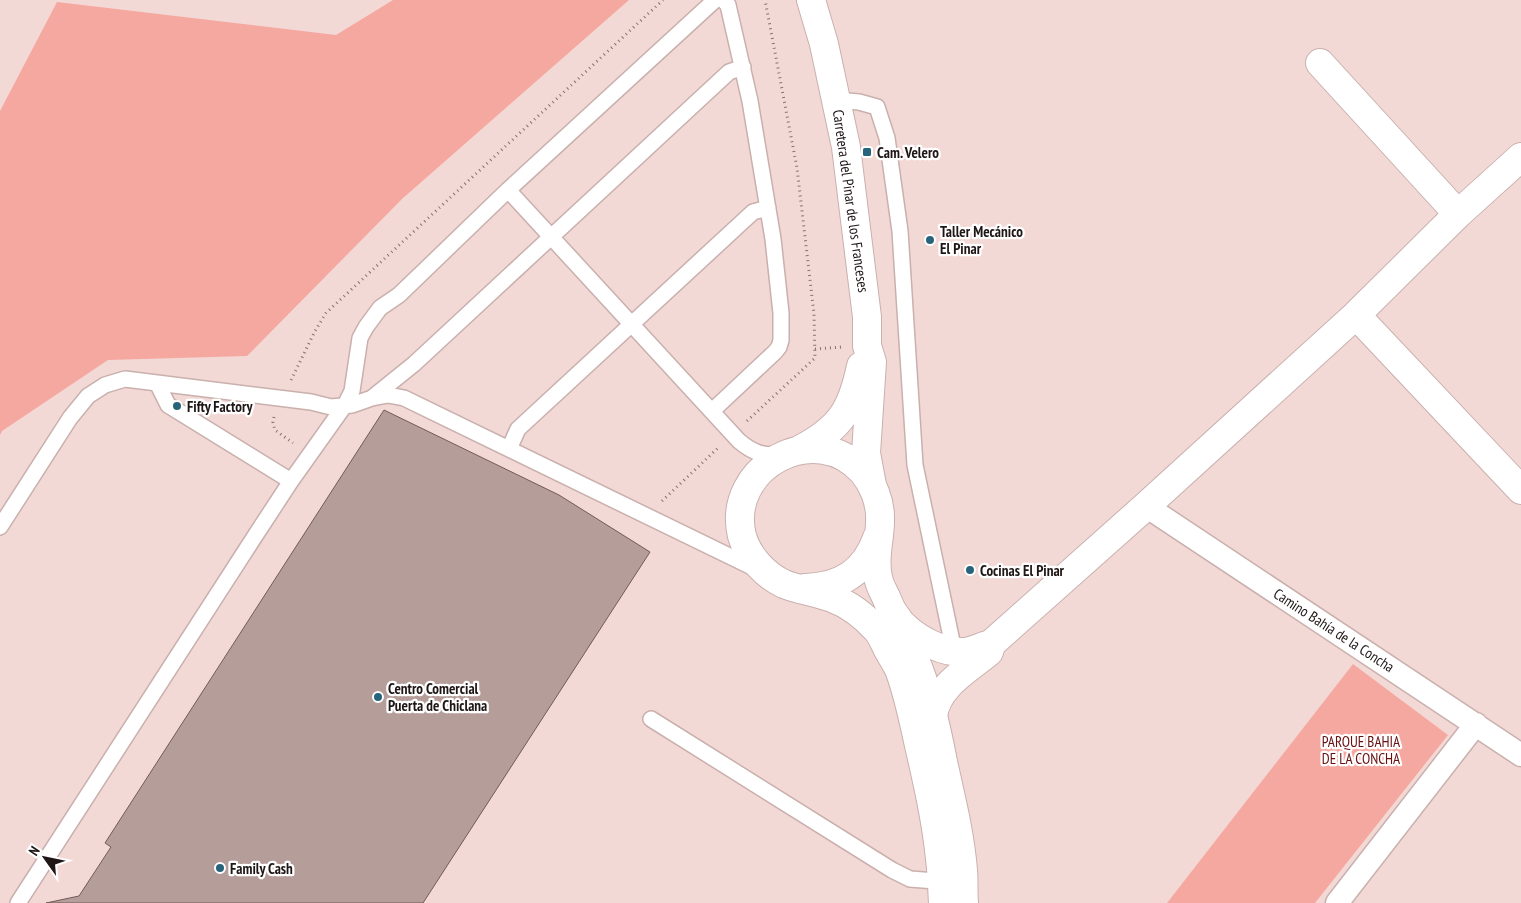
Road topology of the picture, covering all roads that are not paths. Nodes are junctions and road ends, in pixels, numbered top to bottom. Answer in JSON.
{"nodes":[{"id":1,"x":715,"y":0,"type":"edge"},
{"id":2,"x":723,"y":0,"type":"edge"},
{"id":3,"x":811,"y":0,"type":"edge"},
{"id":4,"x":1320,"y":63,"type":"dead end"},
{"id":5,"x":743,"y":68,"type":"junction"},
{"id":6,"x":836,"y":100,"type":"junction"},
{"id":7,"x":1521,"y":157,"type":"edge"},
{"id":8,"x":508,"y":190,"type":"junction"},
{"id":9,"x":768,"y":208,"type":"junction"},
{"id":10,"x":1458,"y":214,"type":"junction"},
{"id":11,"x":552,"y":237,"type":"junction"},
{"id":12,"x":1356,"y":315,"type":"junction"},
{"id":13,"x":632,"y":324,"type":"junction"},
{"id":14,"x":867,"y":346,"type":"junction"},
{"id":15,"x":158,"y":383,"type":"junction"},
{"id":16,"x":372,"y":398,"type":"junction"},
{"id":17,"x":345,"y":405,"type":"junction"},
{"id":18,"x":712,"y":411,"type":"junction"},
{"id":19,"x":509,"y":449,"type":"junction"},
{"id":20,"x":793,"y":451,"type":"junction"},
{"id":21,"x":291,"y":481,"type":"junction"},
{"id":22,"x":872,"y":485,"type":"junction"},
{"id":23,"x":1521,"y":490,"type":"edge"},
{"id":24,"x":1146,"y":506,"type":"junction"},
{"id":25,"x":0,"y":527,"type":"edge"},
{"id":26,"x":878,"y":534,"type":"junction"},
{"id":27,"x":771,"y":577,"type":"junction"},
{"id":28,"x":802,"y":588,"type":"junction"},
{"id":29,"x":892,"y":611,"type":"junction"},
{"id":30,"x":991,"y":644,"type":"junction"},
{"id":31,"x":954,"y":651,"type":"junction"},
{"id":32,"x":933,"y":716,"type":"junction"},
{"id":33,"x":651,"y":719,"type":"dead end"},
{"id":34,"x":1476,"y":724,"type":"junction"},
{"id":35,"x":1521,"y":755,"type":"edge"},
{"id":36,"x":953,"y":892,"type":"edge"},
{"id":37,"x":18,"y":903,"type":"edge"},
{"id":38,"x":1337,"y":903,"type":"edge"}],
"edges":[{"from":1,"to":8,"type":"lane"},
{"from":2,"to":5,"type":"lane"},
{"from":3,"to":6,"type":"street","name":"Carretera del Pinar de los Franceses"},
{"from":4,"to":10,"type":"street"},
{"from":5,"to":9,"type":"lane"},
{"from":5,"to":11,"type":"lane"},
{"from":6,"to":14,"type":"street","name":"Carretera del Pinar de los Franceses"},
{"from":6,"to":31,"type":"lane"},
{"from":7,"to":10,"type":"street"},
{"from":8,"to":11,"type":"lane"},
{"from":8,"to":17,"type":"lane"},
{"from":9,"to":13,"type":"lane"},
{"from":9,"to":18,"type":"lane"},
{"from":10,"to":12,"type":"street"},
{"from":11,"to":13,"type":"lane"},
{"from":11,"to":16,"type":"lane"},
{"from":12,"to":23,"type":"street"},
{"from":12,"to":24,"type":"street"},
{"from":13,"to":18,"type":"lane"},
{"from":13,"to":19,"type":"lane"},
{"from":14,"to":20,"type":"street","name":"Carretera del Pinar de los Franceses"},
{"from":14,"to":22,"type":"street","name":"Carretera del Pinar de los Franceses"},
{"from":15,"to":17,"type":"lane"},
{"from":15,"to":21,"type":"lane"},
{"from":15,"to":25,"type":"lane"},
{"from":16,"to":17,"type":"lane"},
{"from":16,"to":19,"type":"lane"},
{"from":17,"to":21,"type":"lane"},
{"from":18,"to":20,"type":"lane"},
{"from":19,"to":27,"type":"lane"},
{"from":20,"to":22,"type":"street"},
{"from":20,"to":27,"type":"street"},
{"from":21,"to":37,"type":"lane"},
{"from":22,"to":26,"type":"street"},
{"from":24,"to":30,"type":"street"},
{"from":24,"to":34,"type":"street","name":"Camino Bahía de la Concha"},
{"from":26,"to":28,"type":"street"},
{"from":26,"to":29,"type":"street"},
{"from":27,"to":28,"type":"street"},
{"from":28,"to":36,"type":"street"},
{"from":29,"to":31,"type":"street"},
{"from":29,"to":32,"type":"street"},
{"from":30,"to":31,"type":"street"},
{"from":30,"to":32,"type":"street"},
{"from":32,"to":36,"type":"street"},
{"from":33,"to":36,"type":"lane"},
{"from":34,"to":35,"type":"street","name":"Camino Bahía de la Concha"},
{"from":34,"to":38,"type":"street"}]}
